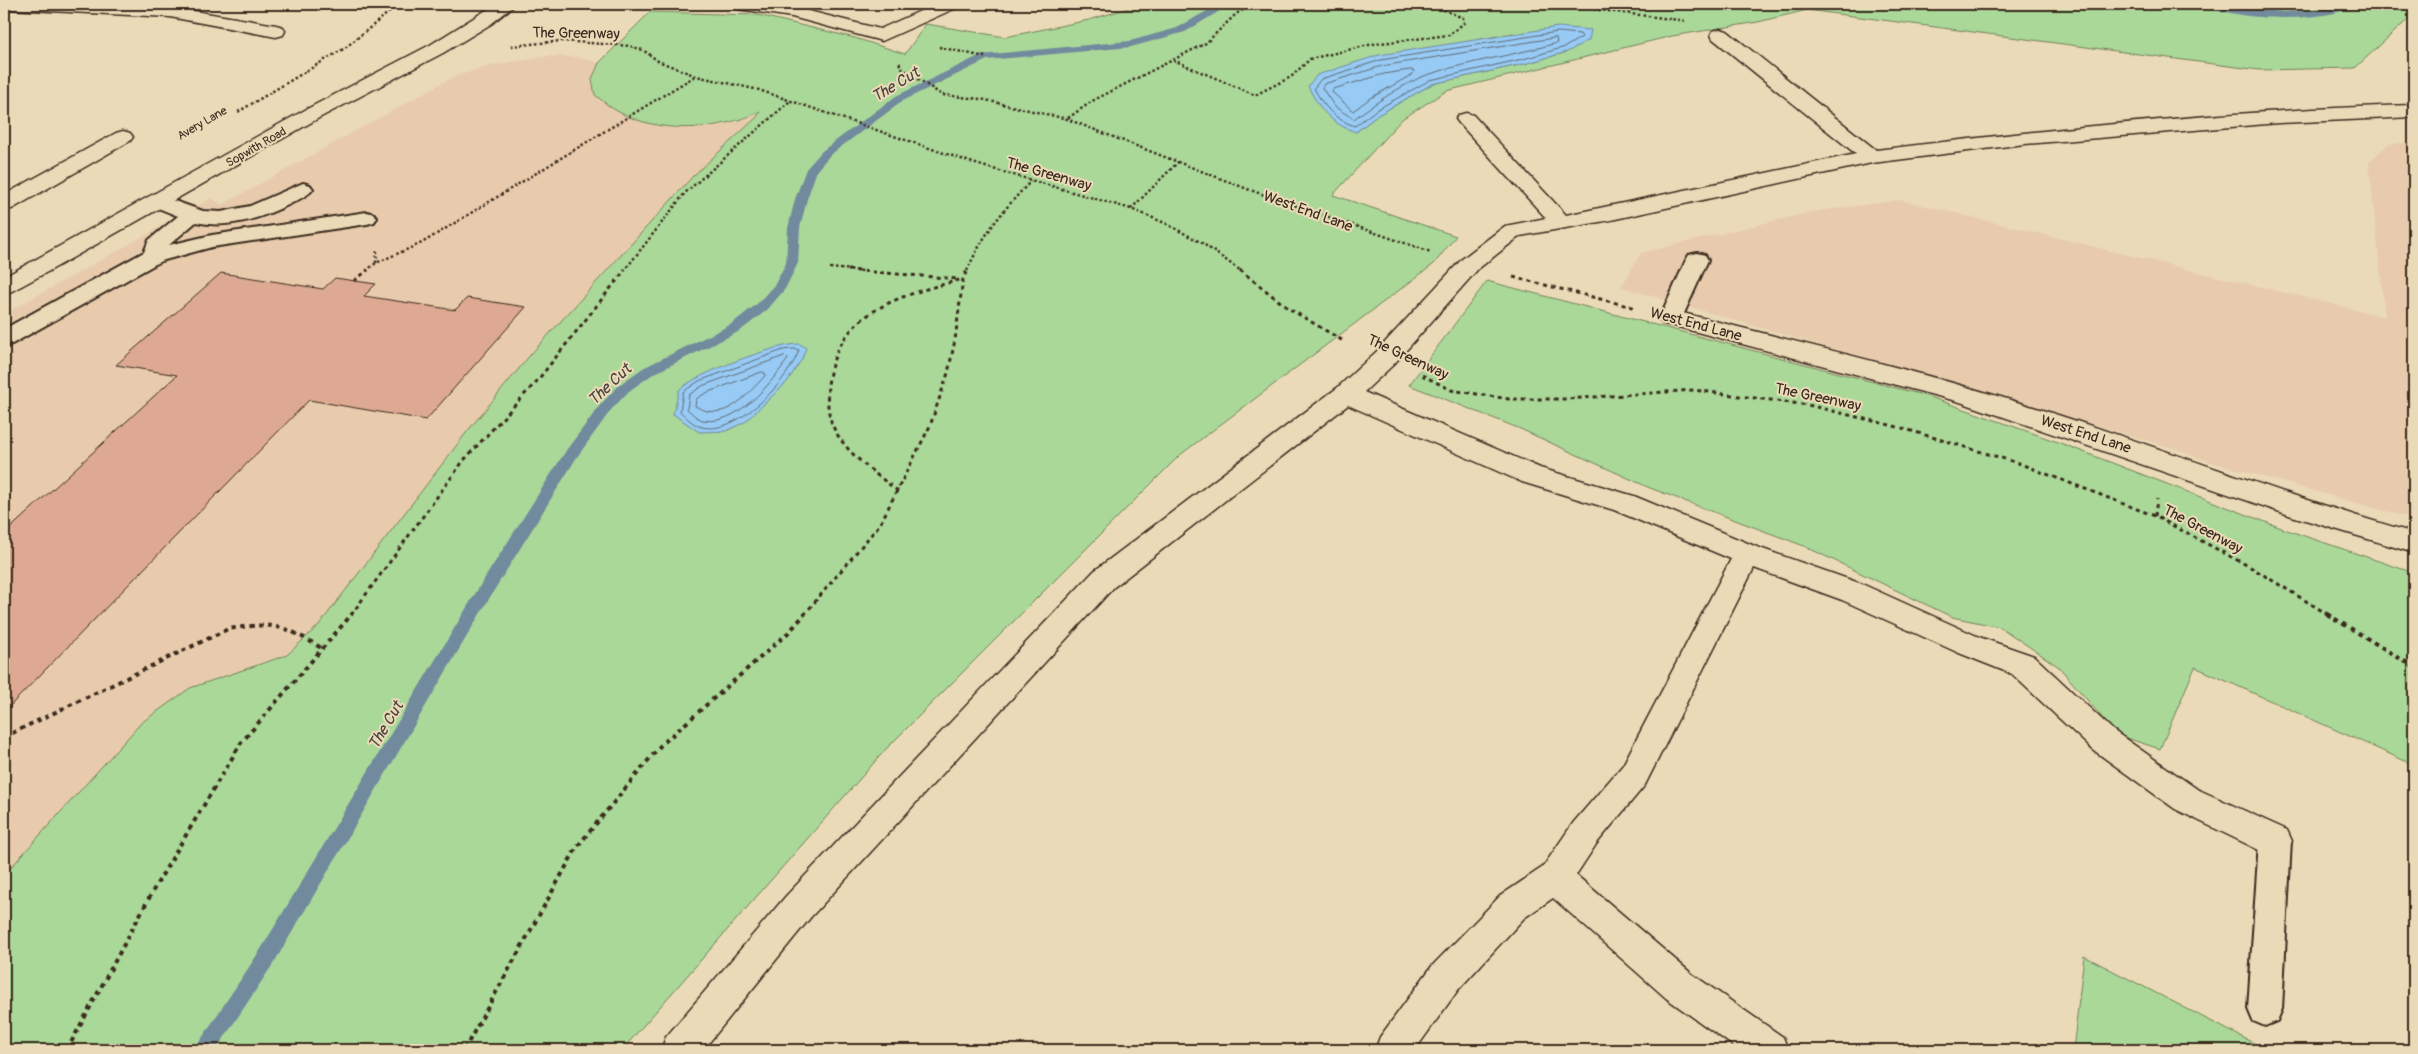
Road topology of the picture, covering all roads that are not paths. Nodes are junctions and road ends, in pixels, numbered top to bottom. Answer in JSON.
{"nodes":[{"id":1,"x":9,"y":4,"type":"edge"},
{"id":2,"x":506,"y":4,"type":"edge"},
{"id":3,"x":737,"y":4,"type":"edge"},
{"id":4,"x":950,"y":4,"type":"edge"},
{"id":5,"x":4,"y":8,"type":"edge"},
{"id":6,"x":276,"y":31,"type":"dead end"},
{"id":7,"x":1720,"y":36,"type":"road end"},
{"id":8,"x":2414,"y":111,"type":"edge"},
{"id":9,"x":1466,"y":119,"type":"dead end"},
{"id":10,"x":123,"y":137,"type":"dead end"},
{"id":11,"x":1872,"y":158,"type":"junction"},
{"id":12,"x":303,"y":188,"type":"dead end"},
{"id":13,"x":160,"y":202,"type":"junction"},
{"id":14,"x":4,"y":204,"type":"edge"},
{"id":15,"x":194,"y":214,"type":"junction"},
{"id":16,"x":367,"y":218,"type":"dead end"},
{"id":17,"x":1561,"y":222,"type":"junction"},
{"id":18,"x":153,"y":256,"type":"junction"},
{"id":19,"x":1697,"y":260,"type":"dead end"},
{"id":20,"x":4,"y":286,"type":"edge"},
{"id":21,"x":1671,"y":318,"type":"joint"},
{"id":22,"x":4,"y":339,"type":"edge"},
{"id":23,"x":1346,"y":394,"type":"junction"},
{"id":24,"x":2414,"y":543,"type":"edge"},
{"id":25,"x":1747,"y":554,"type":"junction"},
{"id":26,"x":2275,"y":840,"type":"joint"},
{"id":27,"x":1555,"y":878,"type":"junction"},
{"id":28,"x":2265,"y":1009,"type":"dead end"},
{"id":29,"x":679,"y":1050,"type":"edge"},
{"id":30,"x":1393,"y":1050,"type":"edge"},
{"id":31,"x":1770,"y":1050,"type":"edge"}],
"edges":[{"from":1,"to":5,"type":"street"},
{"from":1,"to":6,"type":"street"},
{"from":2,"to":13,"type":"street","name":"Sopwith Road"},
{"from":3,"to":4,"type":"street"},
{"from":7,"to":11,"type":"street"},
{"from":8,"to":11,"type":"street"},
{"from":9,"to":17,"type":"street"},
{"from":10,"to":14,"type":"street"},
{"from":11,"to":17,"type":"street"},
{"from":12,"to":15,"type":"lane"},
{"from":13,"to":15,"type":"lane"},
{"from":13,"to":20,"type":"street","name":"Sopwith Road"},
{"from":15,"to":18,"type":"lane"},
{"from":16,"to":18,"type":"lane"},
{"from":17,"to":23,"type":"street"},
{"from":18,"to":22,"type":"lane"},
{"from":19,"to":21,"type":"lane"},
{"from":21,"to":24,"type":"street","name":"West End Lane"},
{"from":23,"to":25,"type":"street"},
{"from":23,"to":29,"type":"street"},
{"from":25,"to":26,"type":"street"},
{"from":25,"to":27,"type":"street"},
{"from":26,"to":28,"type":"lane"},
{"from":27,"to":30,"type":"street"},
{"from":27,"to":31,"type":"street"}]}
